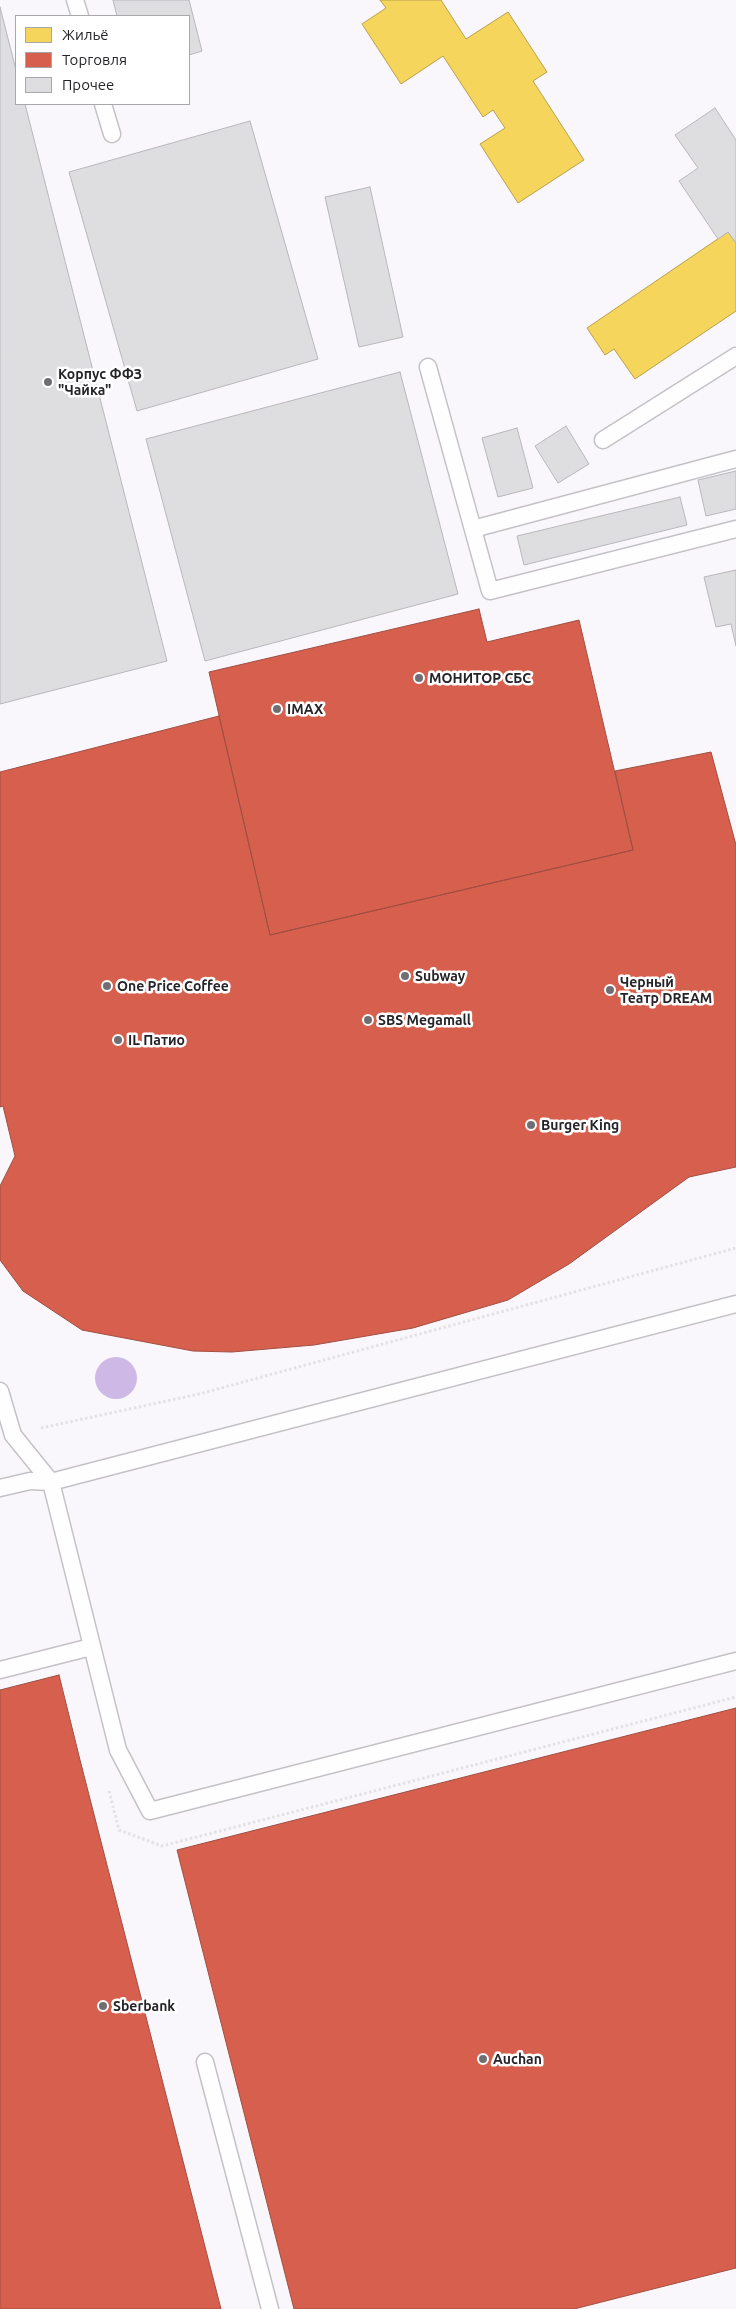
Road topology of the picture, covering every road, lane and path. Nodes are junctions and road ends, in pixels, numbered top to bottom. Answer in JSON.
{"nodes":[{"id":1,"x":75,"y":0,"type":"edge"},
{"id":2,"x":80,"y":15,"type":"edge"},
{"id":3,"x":103,"y":105,"type":"edge"},
{"id":4,"x":112,"y":134,"type":"dead end"},
{"id":5,"x":736,"y":356,"type":"edge"},
{"id":6,"x":428,"y":367,"type":"dead end"},
{"id":7,"x":603,"y":440,"type":"dead end"},
{"id":8,"x":736,"y":459,"type":"edge"},
{"id":9,"x":473,"y":529,"type":"junction"},
{"id":10,"x":736,"y":529,"type":"edge"},
{"id":11,"x":736,"y":1248,"type":"edge"},
{"id":12,"x":736,"y":1304,"type":"edge"},
{"id":13,"x":0,"y":1390,"type":"edge"},
{"id":14,"x":13,"y":1435,"type":"junction"},
{"id":15,"x":51,"y":1482,"type":"junction"},
{"id":16,"x":0,"y":1488,"type":"edge"},
{"id":17,"x":91,"y":1647,"type":"junction"},
{"id":18,"x":736,"y":1661,"type":"edge"},
{"id":19,"x":0,"y":1670,"type":"edge"},
{"id":20,"x":736,"y":1696,"type":"edge"},
{"id":21,"x":107,"y":1783,"type":"dead end"},
{"id":22,"x":205,"y":2062,"type":"dead end"},
{"id":23,"x":270,"y":2309,"type":"edge"}],
"edges":[{"from":1,"to":2,"type":"lane"},
{"from":3,"to":4,"type":"lane"},
{"from":5,"to":7,"type":"lane"},
{"from":6,"to":9,"type":"lane"},
{"from":8,"to":9,"type":"lane"},
{"from":9,"to":10,"type":"lane"},
{"from":11,"to":14,"type":"path"},
{"from":12,"to":15,"type":"lane"},
{"from":13,"to":14,"type":"lane"},
{"from":14,"to":15,"type":"lane"},
{"from":15,"to":16,"type":"lane"},
{"from":15,"to":17,"type":"lane"},
{"from":17,"to":18,"type":"lane"},
{"from":17,"to":19,"type":"lane"},
{"from":20,"to":21,"type":"path"},
{"from":22,"to":23,"type":"lane"}]}
